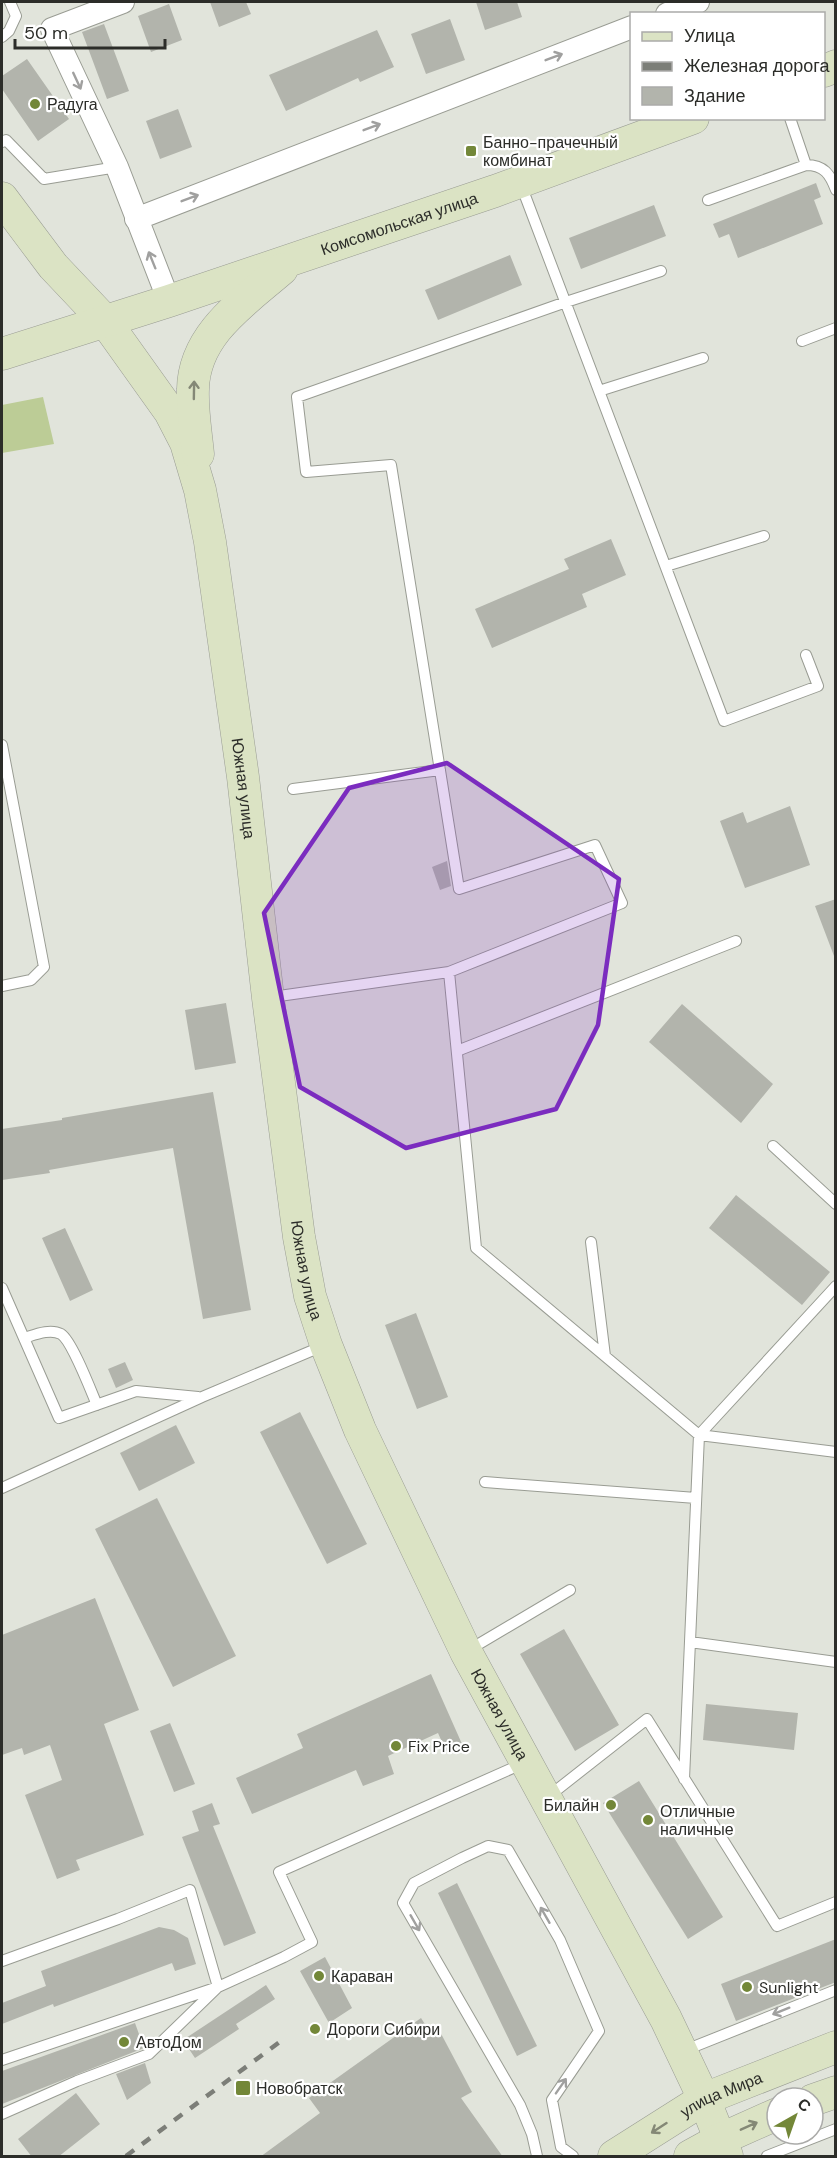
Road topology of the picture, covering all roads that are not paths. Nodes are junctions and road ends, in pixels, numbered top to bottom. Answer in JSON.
{"nodes":[{"id":1,"x":10,"y":2,"type":"edge"},
{"id":2,"x":123,"y":2,"type":"edge"},
{"id":3,"x":698,"y":2,"type":"edge"},
{"id":4,"x":672,"y":12,"type":"edge"},
{"id":5,"x":630,"y":28,"type":"edge"},
{"id":6,"x":2,"y":37,"type":"edge"},
{"id":7,"x":688,"y":120,"type":"edge"},
{"id":8,"x":791,"y":120,"type":"edge"},
{"id":9,"x":2,"y":142,"type":"edge"},
{"id":10,"x":806,"y":165,"type":"junction"},
{"id":11,"x":117,"y":167,"type":"junction"},
{"id":12,"x":520,"y":182,"type":"junction"},
{"id":13,"x":836,"y":190,"type":"edge"},
{"id":14,"x":2,"y":198,"type":"edge"},
{"id":15,"x":708,"y":200,"type":"dead end"},
{"id":16,"x":136,"y":219,"type":"junction"},
{"id":17,"x":291,"y":261,"type":"junction"},
{"id":18,"x":661,"y":271,"type":"dead end"},
{"id":19,"x":169,"y":301,"type":"junction"},
{"id":20,"x":566,"y":302,"type":"junction"},
{"id":21,"x":105,"y":321,"type":"junction"},
{"id":22,"x":836,"y":328,"type":"edge"},
{"id":23,"x":802,"y":341,"type":"dead end"},
{"id":24,"x":2,"y":354,"type":"edge"},
{"id":25,"x":703,"y":358,"type":"dead end"},
{"id":26,"x":599,"y":391,"type":"junction"},
{"id":27,"x":200,"y":490,"type":"junction"},
{"id":28,"x":764,"y":536,"type":"dead end"},
{"id":29,"x":666,"y":566,"type":"junction"},
{"id":30,"x":806,"y":655,"type":"dead end"},
{"id":31,"x":2,"y":750,"type":"edge"},
{"id":32,"x":440,"y":770,"type":"junction"},
{"id":33,"x":293,"y":789,"type":"dead end"},
{"id":34,"x":736,"y":941,"type":"dead end"},
{"id":35,"x":449,"y":972,"type":"junction"},
{"id":36,"x":2,"y":986,"type":"edge"},
{"id":37,"x":268,"y":998,"type":"junction"},
{"id":38,"x":456,"y":1052,"type":"junction"},
{"id":39,"x":773,"y":1146,"type":"dead end"},
{"id":40,"x":836,"y":1204,"type":"edge"},
{"id":41,"x":591,"y":1242,"type":"dead end"},
{"id":42,"x":836,"y":1286,"type":"edge"},
{"id":43,"x":2,"y":1288,"type":"edge"},
{"id":44,"x":24,"y":1338,"type":"junction"},
{"id":45,"x":326,"y":1345,"type":"junction"},
{"id":46,"x":605,"y":1356,"type":"junction"},
{"id":47,"x":202,"y":1397,"type":"junction"},
{"id":48,"x":97,"y":1405,"type":"junction"},
{"id":49,"x":699,"y":1435,"type":"junction"},
{"id":50,"x":836,"y":1452,"type":"edge"},
{"id":51,"x":485,"y":1482,"type":"dead end"},
{"id":52,"x":2,"y":1488,"type":"edge"},
{"id":53,"x":696,"y":1498,"type":"junction"},
{"id":54,"x":570,"y":1590,"type":"dead end"},
{"id":55,"x":690,"y":1642,"type":"junction"},
{"id":56,"x":466,"y":1652,"type":"junction"},
{"id":57,"x":836,"y":1662,"type":"edge"},
{"id":58,"x":525,"y":1763,"type":"junction"},
{"id":59,"x":684,"y":1779,"type":"junction"},
{"id":60,"x":545,"y":1799,"type":"junction"},
{"id":61,"x":836,"y":1902,"type":"edge"},
{"id":62,"x":2,"y":1961,"type":"edge"},
{"id":63,"x":218,"y":1987,"type":"junction"},
{"id":64,"x":836,"y":1990,"type":"edge"},
{"id":65,"x":836,"y":2047,"type":"edge"},
{"id":66,"x":682,"y":2051,"type":"junction"},
{"id":67,"x":2,"y":2060,"type":"edge"},
{"id":68,"x":704,"y":2099,"type":"junction"},
{"id":69,"x":2,"y":2114,"type":"edge"},
{"id":70,"x":765,"y":2122,"type":"edge"},
{"id":71,"x":836,"y":2129,"type":"edge"},
{"id":72,"x":724,"y":2148,"type":"edge"},
{"id":73,"x":537,"y":2157,"type":"edge"},
{"id":74,"x":573,"y":2157,"type":"edge"},
{"id":75,"x":614,"y":2157,"type":"edge"},
{"id":76,"x":690,"y":2157,"type":"edge"},
{"id":77,"x":767,"y":2157,"type":"edge"}],
"edges":[{"from":1,"to":6,"type":"lane"},
{"from":2,"to":11,"type":"street","one_way":true},
{"from":3,"to":4,"type":"street"},
{"from":16,"to":5,"type":"street","one_way":true},
{"from":7,"to":12,"type":"main road","name":"Комсомольская улица"},
{"from":8,"to":10,"type":"lane"},
{"from":9,"to":11,"type":"lane"},
{"from":10,"to":13,"type":"lane"},
{"from":10,"to":15,"type":"lane"},
{"from":11,"to":16,"type":"street"},
{"from":12,"to":17,"type":"main road","name":"Комсомольская улица"},
{"from":12,"to":20,"type":"lane"},
{"from":14,"to":21,"type":"main road","name":"Южная улица"},
{"from":19,"to":16,"type":"street","one_way":true},
{"from":17,"to":19,"type":"main road","name":"Комсомольская улица"},
{"from":27,"to":17,"type":"main road","one_way":true},
{"from":18,"to":20,"type":"lane"},
{"from":19,"to":21,"type":"main road","name":"Комсомольская улица"},
{"from":20,"to":26,"type":"lane"},
{"from":20,"to":32,"type":"lane"},
{"from":21,"to":24,"type":"main road","name":"Комсомольская улица"},
{"from":21,"to":27,"type":"main road","name":"Южная улица"},
{"from":22,"to":23,"type":"lane"},
{"from":25,"to":26,"type":"lane"},
{"from":26,"to":29,"type":"lane"},
{"from":27,"to":37,"type":"main road","name":"Южная улица"},
{"from":28,"to":29,"type":"lane"},
{"from":29,"to":30,"type":"lane"},
{"from":31,"to":36,"type":"lane"},
{"from":32,"to":33,"type":"lane"},
{"from":32,"to":35,"type":"lane"},
{"from":34,"to":38,"type":"lane"},
{"from":35,"to":37,"type":"lane"},
{"from":35,"to":38,"type":"lane"},
{"from":37,"to":45,"type":"main road","name":"Южная улица"},
{"from":38,"to":46,"type":"lane"},
{"from":39,"to":40,"type":"lane"},
{"from":41,"to":46,"type":"lane"},
{"from":42,"to":49,"type":"lane"},
{"from":43,"to":44,"type":"lane"},
{"from":44,"to":48,"type":"lane"},
{"from":44,"to":48,"type":"lane"},
{"from":45,"to":47,"type":"lane"},
{"from":45,"to":56,"type":"main road","name":"Южная улица"},
{"from":46,"to":49,"type":"lane"},
{"from":47,"to":48,"type":"lane"},
{"from":47,"to":52,"type":"lane"},
{"from":49,"to":50,"type":"lane"},
{"from":49,"to":53,"type":"lane"},
{"from":51,"to":53,"type":"lane"},
{"from":53,"to":55,"type":"lane"},
{"from":54,"to":56,"type":"lane"},
{"from":55,"to":57,"type":"lane"},
{"from":55,"to":59,"type":"lane"},
{"from":56,"to":58,"type":"main road","name":"Южная улица"},
{"from":58,"to":60,"type":"main road","name":"Южная улица"},
{"from":58,"to":63,"type":"lane"},
{"from":59,"to":60,"type":"lane"},
{"from":59,"to":61,"type":"lane"},
{"from":60,"to":66,"type":"main road","name":"Южная улица"},
{"from":62,"to":63,"type":"lane"},
{"from":63,"to":67,"type":"lane"},
{"from":63,"to":69,"type":"lane"},
{"from":64,"to":66,"type":"lane","one_way":true},
{"from":65,"to":68,"type":"main road","name":"улица Мира"},
{"from":66,"to":68,"type":"main road","name":"Южная улица"},
{"from":68,"to":72,"type":"main road","name":"Южная улица"},
{"from":68,"to":75,"type":"main road","name":"улица Мира","one_way":true},
{"from":72,"to":70,"type":"main road","one_way":true},
{"from":71,"to":77,"type":"lane"},
{"from":72,"to":76,"type":"main road"},
{"from":74,"to":73,"type":"lane","one_way":true}]}
